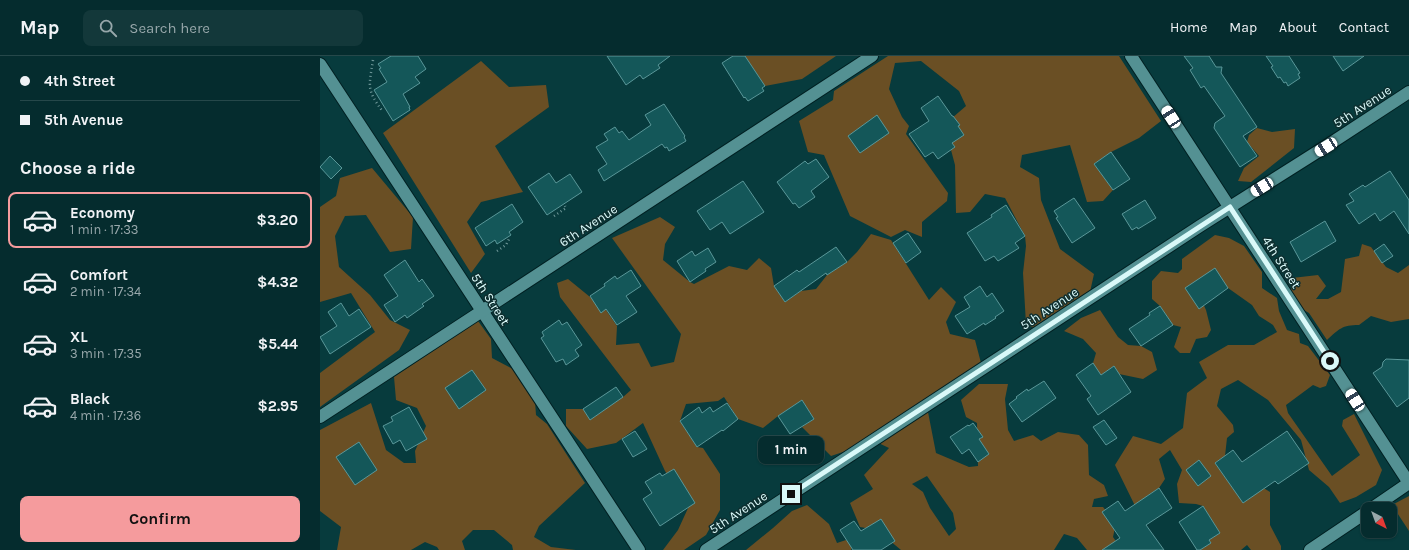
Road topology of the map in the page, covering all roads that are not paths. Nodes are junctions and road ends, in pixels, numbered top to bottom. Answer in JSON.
{"nodes":[{"id":1,"x":872,"y":56,"type":"edge"},
{"id":2,"x":1131,"y":56,"type":"edge"},
{"id":3,"x":320,"y":64,"type":"edge"},
{"id":4,"x":1409,"y":92,"type":"edge"},
{"id":5,"x":1230,"y":207,"type":"junction"},
{"id":6,"x":482,"y":311,"type":"junction"},
{"id":7,"x":320,"y":417,"type":"edge"},
{"id":8,"x":1409,"y":483,"type":"edge"},
{"id":9,"x":1381,"y":502,"type":"edge"},
{"id":10,"x":1361,"y":516,"type":"edge"},
{"id":11,"x":639,"y":550,"type":"edge"},
{"id":12,"x":706,"y":550,"type":"edge"},
{"id":13,"x":1310,"y":550,"type":"edge"}],
"edges":[{"from":1,"to":6,"type":"street","name":"6th Avenue"},
{"from":2,"to":5,"type":"street","name":"4th Street"},
{"from":3,"to":6,"type":"street","name":"5th Street"},
{"from":4,"to":5,"type":"street","name":"5th Avenue"},
{"from":5,"to":8,"type":"street","name":"4th Street"},
{"from":5,"to":12,"type":"street","name":"5th Avenue"},
{"from":6,"to":7,"type":"street","name":"6th Avenue"},
{"from":6,"to":11,"type":"street","name":"5th Street"},
{"from":8,"to":9,"type":"street"},
{"from":10,"to":13,"type":"street"}]}
